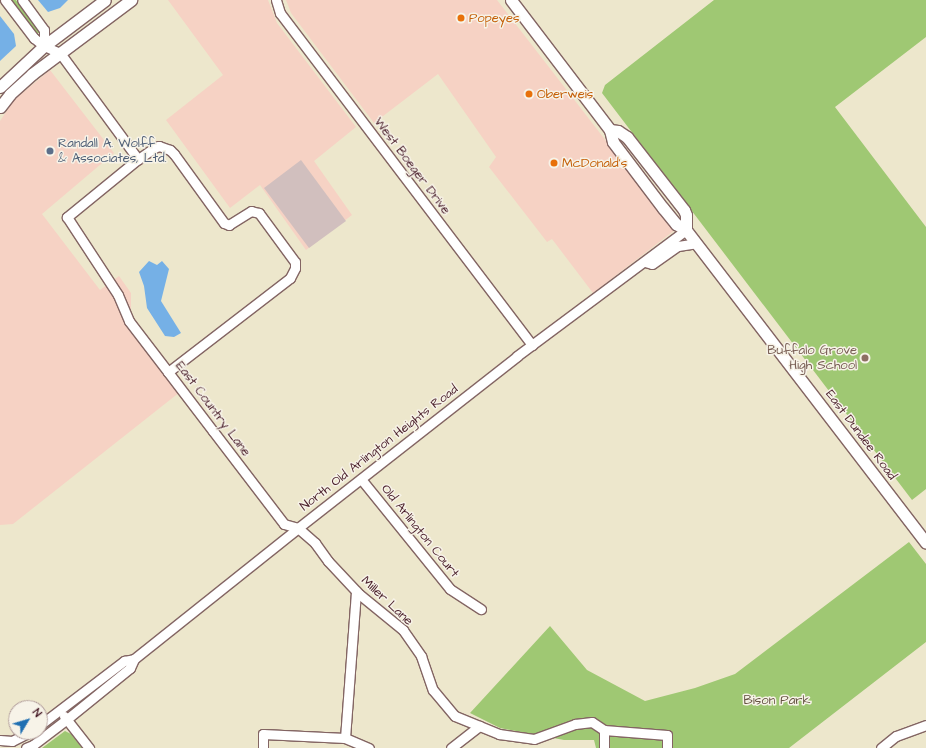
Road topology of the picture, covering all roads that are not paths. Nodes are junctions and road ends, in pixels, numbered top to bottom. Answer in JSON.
{"nodes":[{"id":1,"x":5,"y":0,"type":"edge"},
{"id":2,"x":22,"y":0,"type":"edge"},
{"id":3,"x":105,"y":0,"type":"edge"},
{"id":4,"x":131,"y":0,"type":"edge"},
{"id":5,"x":276,"y":0,"type":"edge"},
{"id":6,"x":510,"y":0,"type":"edge"},
{"id":7,"x":44,"y":46,"type":"junction"},
{"id":8,"x":60,"y":53,"type":"junction"},
{"id":9,"x":0,"y":87,"type":"edge"},
{"id":10,"x":0,"y":108,"type":"edge"},
{"id":11,"x":610,"y":130,"type":"junction"},
{"id":12,"x":138,"y":159,"type":"junction"},
{"id":13,"x":686,"y":230,"type":"junction"},
{"id":14,"x":696,"y":243,"type":"junction"},
{"id":15,"x":644,"y":262,"type":"junction"},
{"id":16,"x":532,"y":345,"type":"junction"},
{"id":17,"x":168,"y":372,"type":"junction"},
{"id":18,"x":361,"y":479,"type":"junction"},
{"id":19,"x":298,"y":528,"type":"junction"},
{"id":20,"x":926,"y":543,"type":"edge"},
{"id":21,"x":356,"y":590,"type":"junction"},
{"id":22,"x":481,"y":609,"type":"dead end"},
{"id":23,"x":134,"y":660,"type":"junction"},
{"id":24,"x":60,"y":710,"type":"junction"},
{"id":25,"x":48,"y":719,"type":"edge"},
{"id":26,"x":67,"y":719,"type":"junction"},
{"id":27,"x":926,"y":725,"type":"edge"},
{"id":28,"x":479,"y":726,"type":"junction"},
{"id":29,"x":604,"y":730,"type":"junction"},
{"id":30,"x":345,"y":738,"type":"junction"},
{"id":31,"x":0,"y":740,"type":"edge"},
{"id":32,"x":15,"y":740,"type":"edge"},
{"id":33,"x":535,"y":743,"type":"edge"},
{"id":34,"x":26,"y":748,"type":"edge"},
{"id":35,"x":89,"y":748,"type":"edge"},
{"id":36,"x":263,"y":748,"type":"edge"},
{"id":37,"x":369,"y":748,"type":"edge"},
{"id":38,"x":451,"y":748,"type":"edge"},
{"id":39,"x":604,"y":748,"type":"edge"},
{"id":40,"x":667,"y":748,"type":"edge"},
{"id":41,"x":881,"y":748,"type":"edge"}],
"edges":[{"from":1,"to":7,"type":"street"},
{"from":2,"to":7,"type":"street"},
{"from":3,"to":7,"type":"main road"},
{"from":4,"to":8,"type":"main road"},
{"from":5,"to":16,"type":"street","name":"West Boeger Drive"},
{"from":6,"to":11,"type":"main road","name":"East Dundee Road"},
{"from":7,"to":8,"type":"street"},
{"from":7,"to":9,"type":"main road"},
{"from":8,"to":10,"type":"main road"},
{"from":8,"to":12,"type":"street"},
{"from":11,"to":13,"type":"main road","name":"East Dundee Road"},
{"from":11,"to":13,"type":"main road","name":"East Dundee Road"},
{"from":12,"to":17,"type":"street","name":"East Country Lane"},
{"from":12,"to":17,"type":"street"},
{"from":13,"to":14,"type":"main road","name":"East Dundee Road"},
{"from":13,"to":15,"type":"street","name":"North Old Arlington Heights Road"},
{"from":14,"to":15,"type":"street","name":"North Old Arlington Heights Road"},
{"from":14,"to":20,"type":"main road","name":"East Dundee Road"},
{"from":15,"to":16,"type":"street","name":"North Old Arlington Heights Road"},
{"from":16,"to":18,"type":"street","name":"North Old Arlington Heights Road"},
{"from":17,"to":19,"type":"street","name":"East Country Lane"},
{"from":18,"to":19,"type":"street","name":"North Old Arlington Heights Road"},
{"from":18,"to":22,"type":"street","name":"Old Arlington Court"},
{"from":19,"to":21,"type":"street","name":"Miller Lane"},
{"from":19,"to":23,"type":"street","name":"North Old Arlington Heights Road"},
{"from":21,"to":28,"type":"street","name":"Miller Lane"},
{"from":21,"to":30,"type":"street"},
{"from":23,"to":24,"type":"street","name":"North Old Arlington Heights Road"},
{"from":23,"to":26,"type":"street","name":"North Old Arlington Heights Road"},
{"from":24,"to":25,"type":"street","name":"North Old Arlington Heights Road"},
{"from":24,"to":26,"type":"street"},
{"from":26,"to":34,"type":"street","name":"North Old Arlington Heights Road"},
{"from":26,"to":35,"type":"street"},
{"from":27,"to":41,"type":"street"},
{"from":28,"to":33,"type":"street","name":"Miller Lane"},
{"from":28,"to":38,"type":"street"},
{"from":29,"to":33,"type":"street","name":"Miller Lane"},
{"from":29,"to":39,"type":"street"},
{"from":29,"to":40,"type":"street","name":"Miller Lane"},
{"from":30,"to":36,"type":"street"},
{"from":30,"to":37,"type":"street"},
{"from":31,"to":32,"type":"street"}]}
